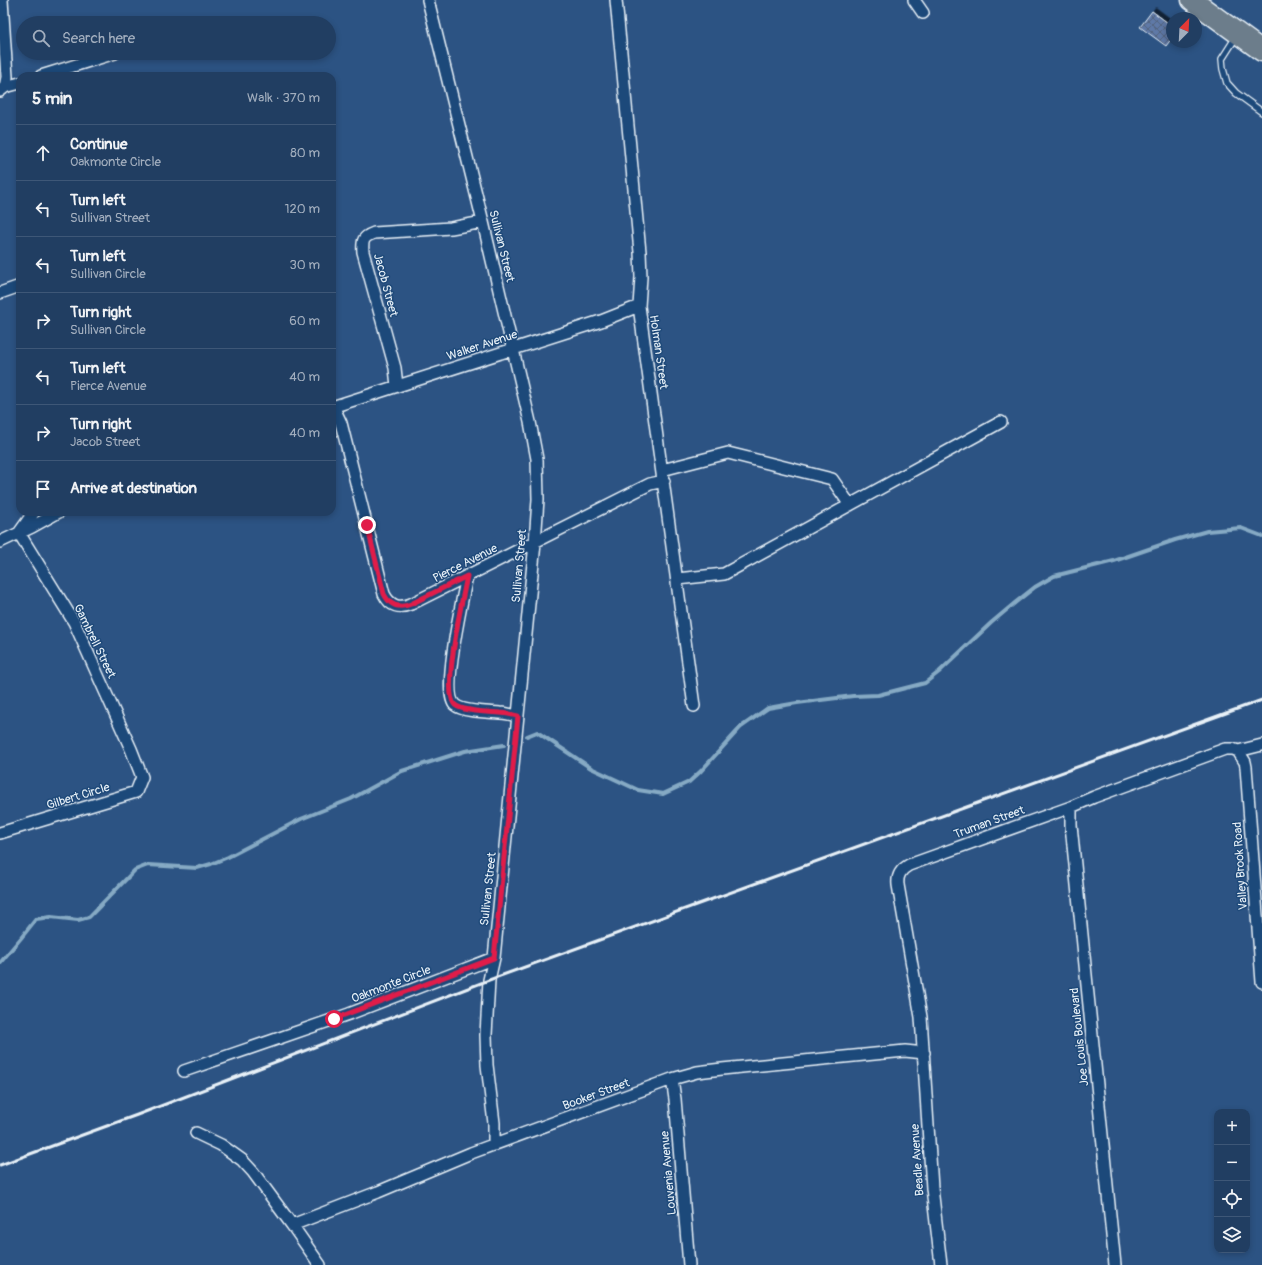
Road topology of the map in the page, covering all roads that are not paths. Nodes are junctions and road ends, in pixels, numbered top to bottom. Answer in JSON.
{"nodes":[{"id":1,"x":2,"y":0,"type":"edge"},
{"id":2,"x":428,"y":0,"type":"edge"},
{"id":3,"x":616,"y":0,"type":"edge"},
{"id":4,"x":914,"y":0,"type":"edge"},
{"id":5,"x":1192,"y":0,"type":"edge"},
{"id":6,"x":923,"y":13,"type":"dead end"},
{"id":7,"x":1238,"y":33,"type":"junction"},
{"id":8,"x":1262,"y":51,"type":"edge"},
{"id":9,"x":92,"y":60,"type":"edge"},
{"id":10,"x":54,"y":72,"type":"edge"},
{"id":11,"x":16,"y":84,"type":"edge"},
{"id":12,"x":2,"y":89,"type":"edge"},
{"id":13,"x":1262,"y":112,"type":"edge"},
{"id":14,"x":483,"y":222,"type":"junction"},
{"id":15,"x":16,"y":287,"type":"edge"},
{"id":16,"x":0,"y":293,"type":"edge"},
{"id":17,"x":639,"y":306,"type":"junction"},
{"id":18,"x":514,"y":349,"type":"junction"},
{"id":19,"x":396,"y":386,"type":"junction"},
{"id":20,"x":336,"y":406,"type":"edge"},
{"id":21,"x":336,"y":413,"type":"edge"},
{"id":22,"x":1001,"y":422,"type":"dead end"},
{"id":23,"x":663,"y":475,"type":"junction"},
{"id":24,"x":850,"y":505,"type":"junction"},
{"id":25,"x":31,"y":516,"type":"edge"},
{"id":26,"x":52,"y":516,"type":"edge"},
{"id":27,"x":19,"y":533,"type":"junction"},
{"id":28,"x":0,"y":542,"type":"edge"},
{"id":29,"x":535,"y":542,"type":"junction"},
{"id":30,"x":467,"y":576,"type":"junction"},
{"id":31,"x":677,"y":579,"type":"junction"},
{"id":32,"x":694,"y":706,"type":"dead end"},
{"id":33,"x":518,"y":716,"type":"junction"},
{"id":34,"x":1262,"y":745,"type":"edge"},
{"id":35,"x":1238,"y":751,"type":"junction"},
{"id":36,"x":137,"y":766,"type":"joint"},
{"id":37,"x":1071,"y":807,"type":"junction"},
{"id":38,"x":0,"y":833,"type":"edge"},
{"id":39,"x":494,"y":958,"type":"junction"},
{"id":40,"x":1262,"y":982,"type":"edge"},
{"id":41,"x":924,"y":1053,"type":"junction"},
{"id":42,"x":184,"y":1071,"type":"dead end"},
{"id":43,"x":672,"y":1079,"type":"junction"},
{"id":44,"x":196,"y":1133,"type":"dead end"},
{"id":45,"x":494,"y":1145,"type":"junction"},
{"id":46,"x":292,"y":1225,"type":"junction"},
{"id":47,"x":320,"y":1265,"type":"edge"},
{"id":48,"x":689,"y":1265,"type":"edge"},
{"id":49,"x":941,"y":1265,"type":"edge"},
{"id":50,"x":1115,"y":1265,"type":"edge"}],
"edges":[{"from":1,"to":12,"type":"street"},
{"from":2,"to":14,"type":"street","name":"Sullivan Street"},
{"from":3,"to":17,"type":"street","name":"Holman Street"},
{"from":4,"to":6,"type":"street"},
{"from":5,"to":7,"type":"highway"},
{"from":7,"to":8,"type":"highway"},
{"from":7,"to":13,"type":"lane"},
{"from":9,"to":10,"type":"street"},
{"from":11,"to":12,"type":"street"},
{"from":14,"to":18,"type":"street","name":"Sullivan Street"},
{"from":14,"to":19,"type":"street","name":"Jacob Street"},
{"from":15,"to":16,"type":"street"},
{"from":17,"to":18,"type":"street","name":"Walker Avenue"},
{"from":17,"to":23,"type":"street","name":"Holman Street"},
{"from":18,"to":19,"type":"street","name":"Walker Avenue"},
{"from":18,"to":29,"type":"street","name":"Sullivan Street"},
{"from":19,"to":20,"type":"street","name":"Walker Avenue"},
{"from":21,"to":30,"type":"street","name":"Pierce Avenue"},
{"from":22,"to":24,"type":"street"},
{"from":23,"to":24,"type":"street","name":"Pierce Avenue"},
{"from":23,"to":29,"type":"street","name":"Pierce Avenue"},
{"from":23,"to":31,"type":"street","name":"Holman Street"},
{"from":24,"to":31,"type":"street"},
{"from":25,"to":27,"type":"street"},
{"from":26,"to":27,"type":"street"},
{"from":27,"to":28,"type":"street"},
{"from":27,"to":36,"type":"street","name":"Gambrell Street"},
{"from":29,"to":30,"type":"street","name":"Pierce Avenue"},
{"from":29,"to":33,"type":"street","name":"Sullivan Street"},
{"from":30,"to":33,"type":"street"},
{"from":31,"to":32,"type":"street","name":"Holman Street"},
{"from":33,"to":39,"type":"street","name":"Sullivan Street"},
{"from":34,"to":35,"type":"street","name":"Truman Street"},
{"from":35,"to":37,"type":"street","name":"Truman Street"},
{"from":35,"to":40,"type":"street","name":"Valley Brook Road"},
{"from":36,"to":38,"type":"street","name":"Gilbert Circle"},
{"from":37,"to":41,"type":"street","name":"Truman Street"},
{"from":37,"to":50,"type":"street","name":"Joe Louis Boulevard"},
{"from":39,"to":42,"type":"street","name":"Oakmonte Circle"},
{"from":39,"to":45,"type":"street","name":"Sullivan Street"},
{"from":41,"to":43,"type":"street","name":"Booker Street"},
{"from":41,"to":49,"type":"street","name":"Beadle Avenue"},
{"from":43,"to":45,"type":"street","name":"Booker Street"},
{"from":43,"to":48,"type":"street","name":"Louvenia Avenue"},
{"from":44,"to":46,"type":"street"},
{"from":45,"to":46,"type":"street","name":"Booker Street"},
{"from":46,"to":47,"type":"street"}]}
